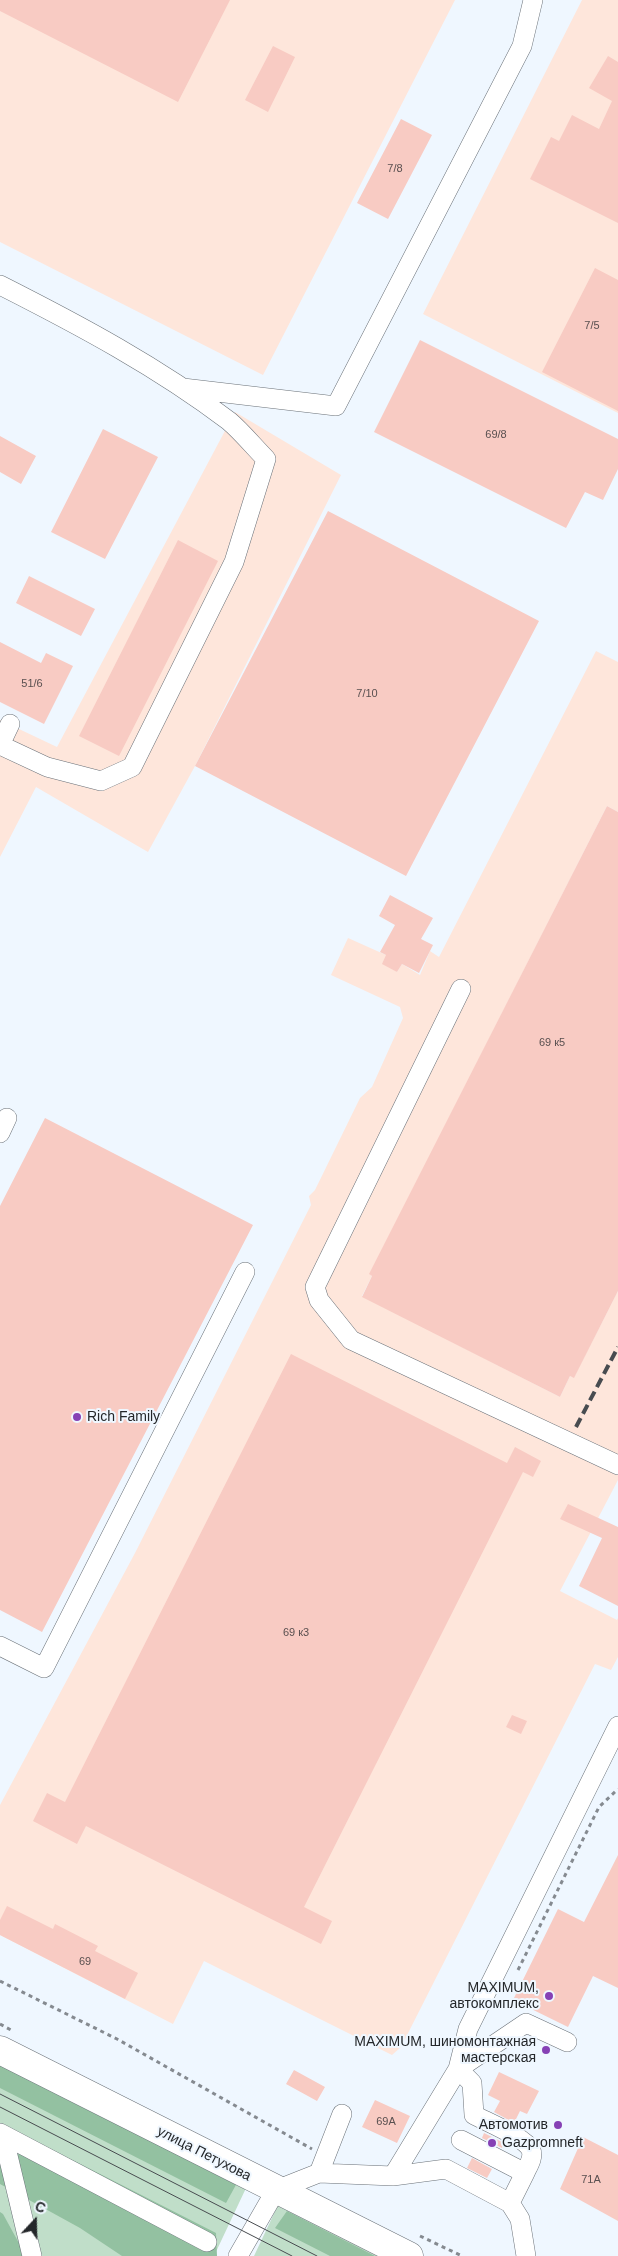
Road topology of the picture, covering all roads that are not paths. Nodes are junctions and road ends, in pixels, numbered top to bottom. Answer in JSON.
{"nodes":[{"id":1,"x":533,"y":0,"type":"edge"},
{"id":2,"x":2,"y":290,"type":"edge"},
{"id":3,"x":180,"y":388,"type":"junction"},
{"id":4,"x":10,"y":724,"type":"dead end"},
{"id":5,"x":0,"y":745,"type":"edge"},
{"id":6,"x":461,"y":988,"type":"dead end"},
{"id":7,"x":245,"y":1272,"type":"dead end"},
{"id":8,"x":618,"y":1465,"type":"edge"},
{"id":9,"x":0,"y":1646,"type":"edge"},
{"id":10,"x":618,"y":1726,"type":"edge"},
{"id":11,"x":567,"y":2042,"type":"dead end"},
{"id":12,"x":0,"y":2050,"type":"edge"},
{"id":13,"x":458,"y":2069,"type":"junction"},
{"id":14,"x":342,"y":2114,"type":"dead end"},
{"id":15,"x":474,"y":2115,"type":"junction"},
{"id":16,"x":1,"y":2134,"type":"edge"},
{"id":17,"x":461,"y":2140,"type":"junction"},
{"id":18,"x":322,"y":2165,"type":"junction"},
{"id":19,"x":446,"y":2169,"type":"junction"},
{"id":20,"x":525,"y":2173,"type":"junction"},
{"id":21,"x":393,"y":2176,"type":"junction"},
{"id":22,"x":276,"y":2190,"type":"junction"},
{"id":23,"x":510,"y":2203,"type":"junction"},
{"id":24,"x":207,"y":2242,"type":"dead end"},
{"id":25,"x":32,"y":2256,"type":"edge"},
{"id":26,"x":238,"y":2256,"type":"edge"},
{"id":27,"x":409,"y":2256,"type":"edge"},
{"id":28,"x":526,"y":2256,"type":"edge"}],
"edges":[{"from":1,"to":3,"type":"street"},
{"from":2,"to":3,"type":"street"},
{"from":3,"to":5,"type":"street"},
{"from":4,"to":5,"type":"street"},
{"from":6,"to":8,"type":"street"},
{"from":7,"to":9,"type":"street"},
{"from":10,"to":13,"type":"street"},
{"from":11,"to":13,"type":"street"},
{"from":12,"to":22,"type":"highway","name":"улица Петухова"},
{"from":13,"to":15,"type":"street"},
{"from":13,"to":21,"type":"street"},
{"from":14,"to":18,"type":"street"},
{"from":15,"to":17,"type":"street"},
{"from":15,"to":20,"type":"street"},
{"from":16,"to":24,"type":"street"},
{"from":16,"to":25,"type":"street"},
{"from":17,"to":19,"type":"street"},
{"from":17,"to":20,"type":"street"},
{"from":18,"to":21,"type":"street"},
{"from":18,"to":22,"type":"street"},
{"from":19,"to":21,"type":"street"},
{"from":19,"to":23,"type":"street"},
{"from":20,"to":23,"type":"street"},
{"from":22,"to":26,"type":"street"},
{"from":22,"to":27,"type":"highway","name":"улица Петухова"},
{"from":23,"to":28,"type":"street"}]}
